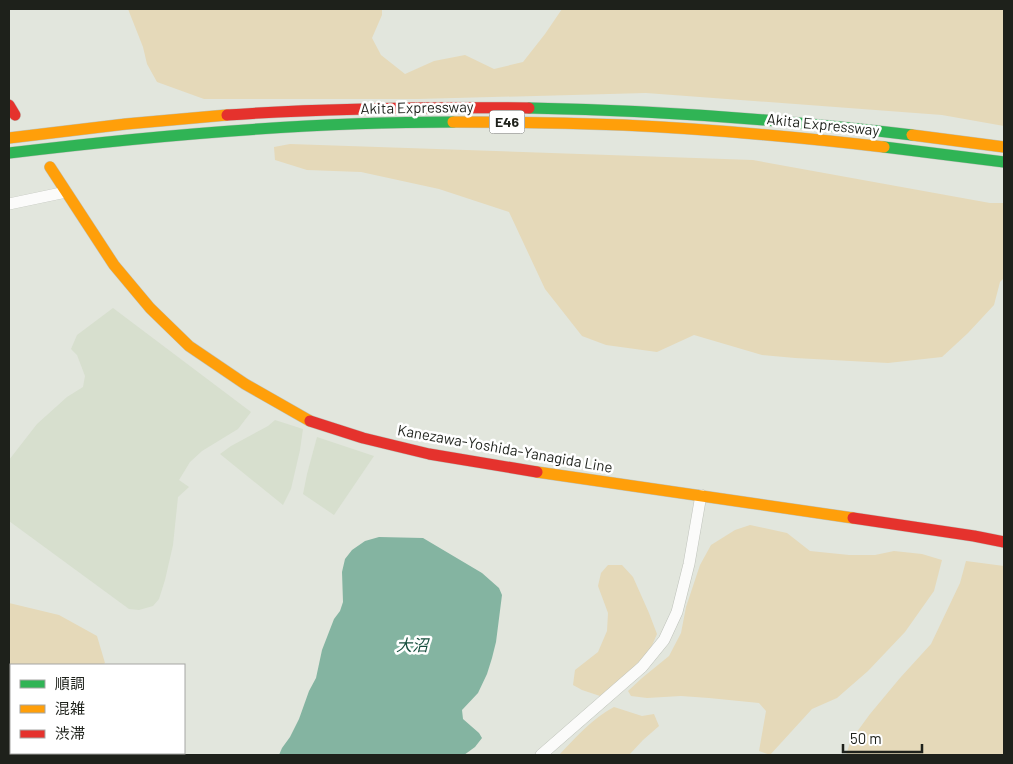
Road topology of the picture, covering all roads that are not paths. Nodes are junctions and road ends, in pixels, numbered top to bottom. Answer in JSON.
{"nodes":[{"id":1,"x":9,"y":138,"type":"edge"},
{"id":2,"x":1004,"y":147,"type":"edge"},
{"id":3,"x":9,"y":153,"type":"edge"},
{"id":4,"x":1004,"y":162,"type":"edge"},
{"id":5,"x":50,"y":167,"type":"dead end"},
{"id":6,"x":66,"y":192,"type":"junction"},
{"id":7,"x":9,"y":204,"type":"edge"},
{"id":8,"x":701,"y":495,"type":"junction"},
{"id":9,"x":1004,"y":542,"type":"edge"},
{"id":10,"x":542,"y":755,"type":"edge"}],
"edges":[{"from":1,"to":2,"type":"main road","name":"Akita Expressway","number":"E46"},
{"from":3,"to":4,"type":"main road","name":"Akita Expressway","number":"E46"},
{"from":5,"to":6,"type":"main road","name":"Kanezawa-Yoshida-Yanagida Line"},
{"from":6,"to":7,"type":"street"},
{"from":6,"to":8,"type":"main road","name":"Kanezawa-Yoshida-Yanagida Line"},
{"from":8,"to":9,"type":"main road","name":"Kanezawa-Yoshida-Yanagida Line"},
{"from":8,"to":10,"type":"street"}]}
